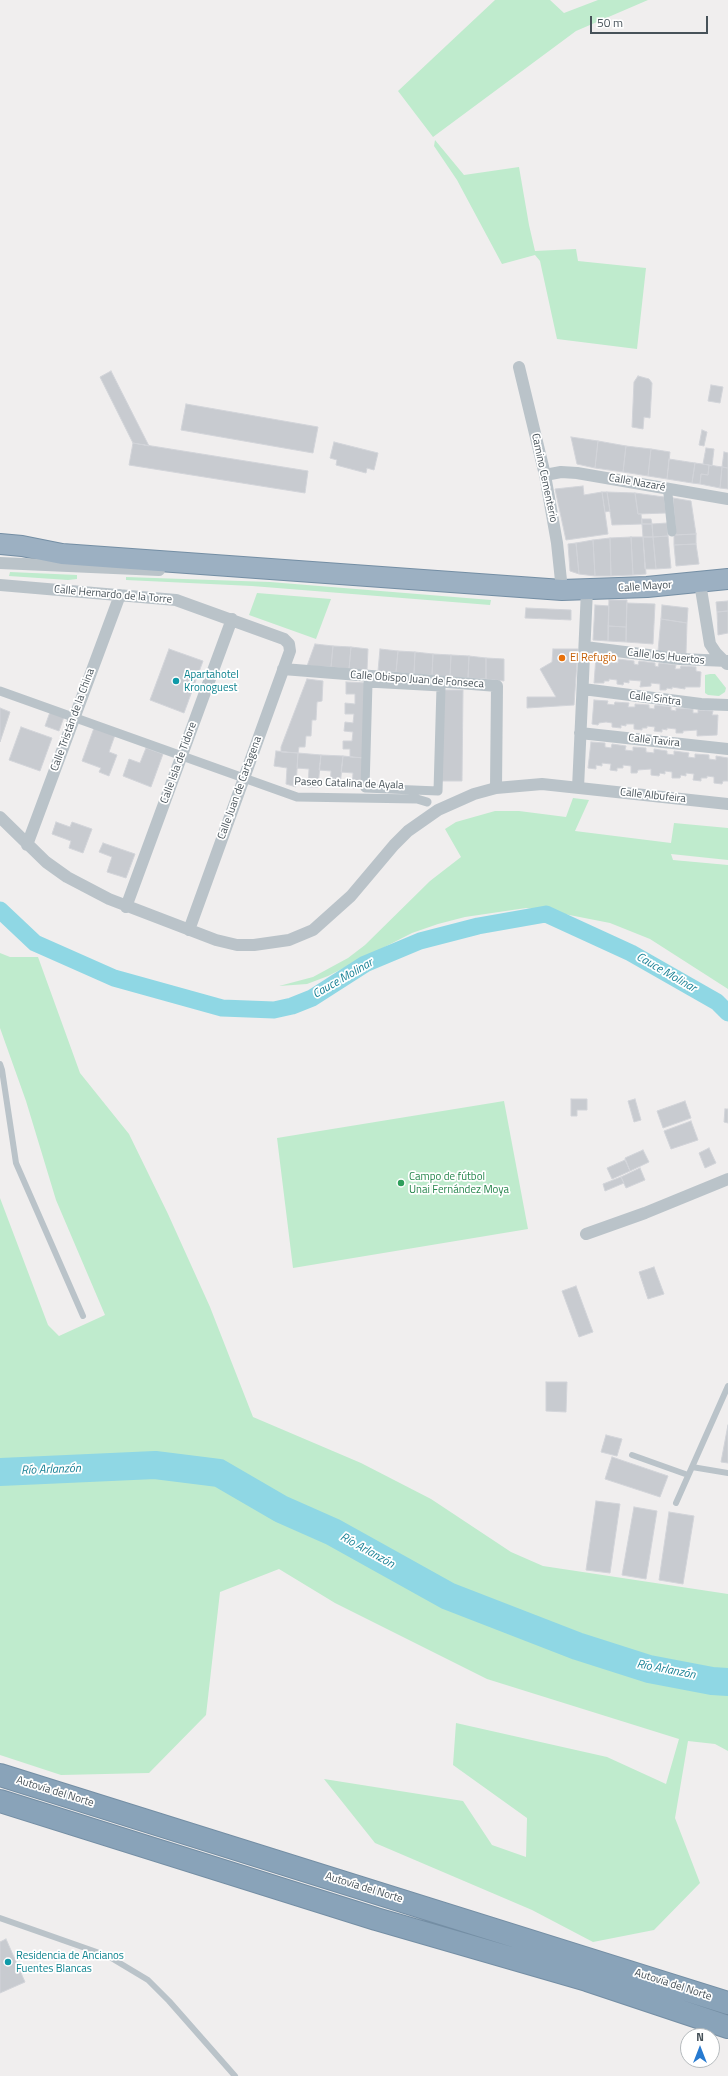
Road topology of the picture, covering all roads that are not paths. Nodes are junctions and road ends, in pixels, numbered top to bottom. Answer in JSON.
{"nodes":[{"id":1,"x":519,"y":367,"type":"dead end"},
{"id":2,"x":545,"y":475,"type":"junction"},
{"id":3,"x":668,"y":494,"type":"dead end"},
{"id":4,"x":728,"y":500,"type":"edge"},
{"id":5,"x":672,"y":532,"type":"dead end"},
{"id":6,"x":0,"y":544,"type":"edge"},
{"id":7,"x":62,"y":554,"type":"junction"},
{"id":8,"x":0,"y":556,"type":"edge"},
{"id":9,"x":195,"y":562,"type":"junction"},
{"id":10,"x":0,"y":563,"type":"edge"},
{"id":11,"x":728,"y":579,"type":"edge"},
{"id":12,"x":700,"y":583,"type":"junction"},
{"id":13,"x":1,"y":587,"type":"edge"},
{"id":14,"x":562,"y":590,"type":"junction"},
{"id":15,"x":588,"y":590,"type":"junction"},
{"id":16,"x":120,"y":595,"type":"junction"},
{"id":17,"x":232,"y":619,"type":"junction"},
{"id":18,"x":289,"y":644,"type":"joint"},
{"id":19,"x":585,"y":647,"type":"junction"},
{"id":20,"x":726,"y":663,"type":"edge"},
{"id":21,"x":283,"y":669,"type":"junction"},
{"id":22,"x":441,"y":687,"type":"joint"},
{"id":23,"x":583,"y":689,"type":"junction"},
{"id":24,"x":0,"y":691,"type":"edge"},
{"id":25,"x":728,"y":705,"type":"edge"},
{"id":26,"x":74,"y":718,"type":"junction"},
{"id":27,"x":580,"y":733,"type":"junction"},
{"id":28,"x":728,"y":749,"type":"edge"},
{"id":29,"x":182,"y":756,"type":"junction"},
{"id":30,"x":244,"y":778,"type":"junction"},
{"id":31,"x":496,"y":788,"type":"junction"},
{"id":32,"x":578,"y":788,"type":"junction"},
{"id":33,"x":427,"y":802,"type":"dead end"},
{"id":34,"x":728,"y":804,"type":"edge"},
{"id":35,"x":0,"y":817,"type":"edge"},
{"id":36,"x":27,"y":845,"type":"junction"},
{"id":37,"x":126,"y":907,"type":"junction"},
{"id":38,"x":189,"y":930,"type":"junction"},
{"id":39,"x":0,"y":1064,"type":"edge"},
{"id":40,"x":728,"y":1179,"type":"edge"},
{"id":41,"x":586,"y":1234,"type":"dead end"},
{"id":42,"x":83,"y":1316,"type":"dead end"},
{"id":43,"x":728,"y":1386,"type":"edge"},
{"id":44,"x":632,"y":1455,"type":"dead end"},
{"id":45,"x":692,"y":1467,"type":"junction"},
{"id":46,"x":728,"y":1473,"type":"edge"},
{"id":47,"x":688,"y":1475,"type":"junction"},
{"id":48,"x":676,"y":1503,"type":"dead end"},
{"id":49,"x":0,"y":1775,"type":"edge"},
{"id":50,"x":0,"y":1801,"type":"edge"},
{"id":51,"x":0,"y":1918,"type":"edge"},
{"id":52,"x":412,"y":1929,"type":"junction"},
{"id":53,"x":728,"y":2003,"type":"edge"},
{"id":54,"x":728,"y":2027,"type":"edge"},
{"id":55,"x":728,"y":2036,"type":"edge"},
{"id":56,"x":235,"y":2076,"type":"edge"}],
"edges":[{"from":1,"to":2,"type":"street","name":"Camino Cementerio"},
{"from":2,"to":4,"type":"street","name":"Calle Nazaré"},
{"from":2,"to":14,"type":"street","name":"Camino Cementerio"},
{"from":3,"to":5,"type":"street"},
{"from":6,"to":7,"type":"highway"},
{"from":7,"to":8,"type":"highway"},
{"from":7,"to":9,"type":"highway","name":"Calle Mayor"},
{"from":9,"to":10,"type":"street"},
{"from":9,"to":14,"type":"highway","name":"Calle Mayor"},
{"from":11,"to":12,"type":"highway","name":"Calle Mayor"},
{"from":12,"to":15,"type":"highway","name":"Calle Mayor"},
{"from":12,"to":20,"type":"street"},
{"from":13,"to":16,"type":"street","name":"Calle Hernardo de la Torre"},
{"from":14,"to":15,"type":"highway","name":"Calle Mayor"},
{"from":15,"to":19,"type":"street"},
{"from":16,"to":17,"type":"street","name":"Calle Hernardo de la Torre"},
{"from":16,"to":26,"type":"street","name":"Calle Tristán de la China"},
{"from":17,"to":18,"type":"street","name":"Calle Hernardo de la Torre"},
{"from":17,"to":29,"type":"street","name":"Calle Isla de Tidore"},
{"from":18,"to":21,"type":"street","name":"Calle Juan de Cartagena"},
{"from":19,"to":20,"type":"street","name":"Calle los Huertos"},
{"from":19,"to":23,"type":"street"},
{"from":21,"to":30,"type":"street","name":"Calle Juan de Cartagena"},
{"from":21,"to":31,"type":"street","name":"Calle Obispo Juan de Fonseca"},
{"from":22,"to":22,"type":"street"},
{"from":23,"to":25,"type":"street","name":"Calle Sintra"},
{"from":23,"to":27,"type":"street"},
{"from":24,"to":26,"type":"street","name":"Paseo Catalina de Ayala"},
{"from":26,"to":29,"type":"street","name":"Paseo Catalina de Ayala"},
{"from":26,"to":36,"type":"street","name":"Calle Tristán de la China"},
{"from":27,"to":28,"type":"street","name":"Calle Tavira"},
{"from":27,"to":32,"type":"street"},
{"from":29,"to":30,"type":"street","name":"Paseo Catalina de Ayala"},
{"from":29,"to":37,"type":"street","name":"Calle Isla de Tidore"},
{"from":30,"to":33,"type":"street","name":"Paseo Catalina de Ayala"},
{"from":30,"to":38,"type":"street","name":"Calle Juan de Cartagena"},
{"from":31,"to":32,"type":"street","name":"Calle Albufeira"},
{"from":31,"to":38,"type":"street","name":"Calle Albufeira"},
{"from":32,"to":34,"type":"street","name":"Calle Albufeira"},
{"from":35,"to":36,"type":"street","name":"Calle Albufeira"},
{"from":36,"to":37,"type":"street","name":"Calle Albufeira"},
{"from":37,"to":38,"type":"street","name":"Calle Albufeira"},
{"from":39,"to":42,"type":"lane"},
{"from":40,"to":41,"type":"street"},
{"from":43,"to":45,"type":"lane"},
{"from":44,"to":47,"type":"lane"},
{"from":45,"to":46,"type":"lane"},
{"from":45,"to":47,"type":"lane"},
{"from":47,"to":48,"type":"lane"},
{"from":49,"to":53,"type":"highway","name":"Autovía del Norte"},
{"from":50,"to":52,"type":"highway"},
{"from":51,"to":56,"type":"lane"},
{"from":52,"to":54,"type":"highway"},
{"from":52,"to":55,"type":"highway"}]}
